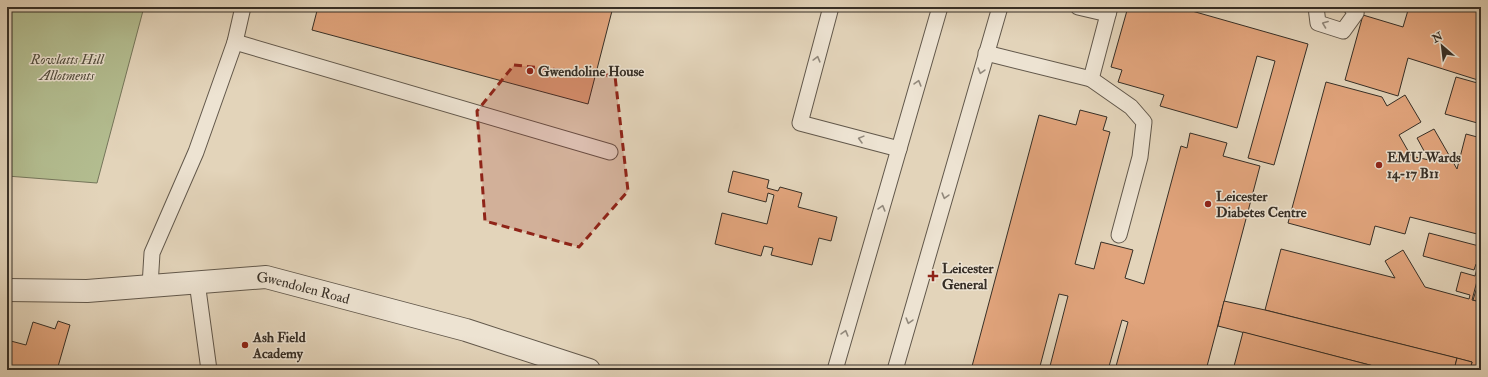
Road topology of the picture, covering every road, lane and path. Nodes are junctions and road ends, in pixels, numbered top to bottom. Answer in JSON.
{"nodes":[{"id":1,"x":243,"y":7,"type":"edge"},
{"id":2,"x":831,"y":7,"type":"edge"},
{"id":3,"x":940,"y":7,"type":"edge"},
{"id":4,"x":1000,"y":7,"type":"edge"},
{"id":5,"x":1078,"y":7,"type":"edge"},
{"id":6,"x":1316,"y":7,"type":"edge"},
{"id":7,"x":1351,"y":7,"type":"edge"},
{"id":8,"x":1109,"y":11,"type":"edge"},
{"id":9,"x":236,"y":42,"type":"junction"},
{"id":10,"x":986,"y":53,"type":"junction"},
{"id":11,"x":1091,"y":79,"type":"junction"},
{"id":12,"x":899,"y":149,"type":"junction"},
{"id":13,"x":610,"y":152,"type":"dead end"},
{"id":14,"x":1119,"y":235,"type":"dead end"},
{"id":15,"x":197,"y":282,"type":"junction"},
{"id":16,"x":150,"y":286,"type":"junction"},
{"id":17,"x":7,"y":290,"type":"edge"},
{"id":18,"x":209,"y":370,"type":"edge"},
{"id":19,"x":589,"y":370,"type":"edge"},
{"id":20,"x":835,"y":370,"type":"edge"},
{"id":21,"x":895,"y":370,"type":"edge"}],
"edges":[{"from":1,"to":9,"type":"lane"},
{"from":12,"to":2,"type":"lane","one_way":true},
{"from":12,"to":3,"type":"lane","one_way":true},
{"from":4,"to":10,"type":"lane"},
{"from":5,"to":8,"type":"lane"},
{"from":7,"to":6,"type":"lane","one_way":true},
{"from":8,"to":11,"type":"lane"},
{"from":9,"to":13,"type":"lane"},
{"from":9,"to":16,"type":"lane"},
{"from":10,"to":11,"type":"lane"},
{"from":10,"to":21,"type":"lane","one_way":true},
{"from":11,"to":14,"type":"lane"},
{"from":20,"to":12,"type":"lane","one_way":true},
{"from":15,"to":16,"type":"street","name":"Gwendolen Road"},
{"from":15,"to":18,"type":"lane"},
{"from":15,"to":19,"type":"street","name":"Gwendolen Road"},
{"from":16,"to":17,"type":"street","name":"Gwendolen Road"}]}
